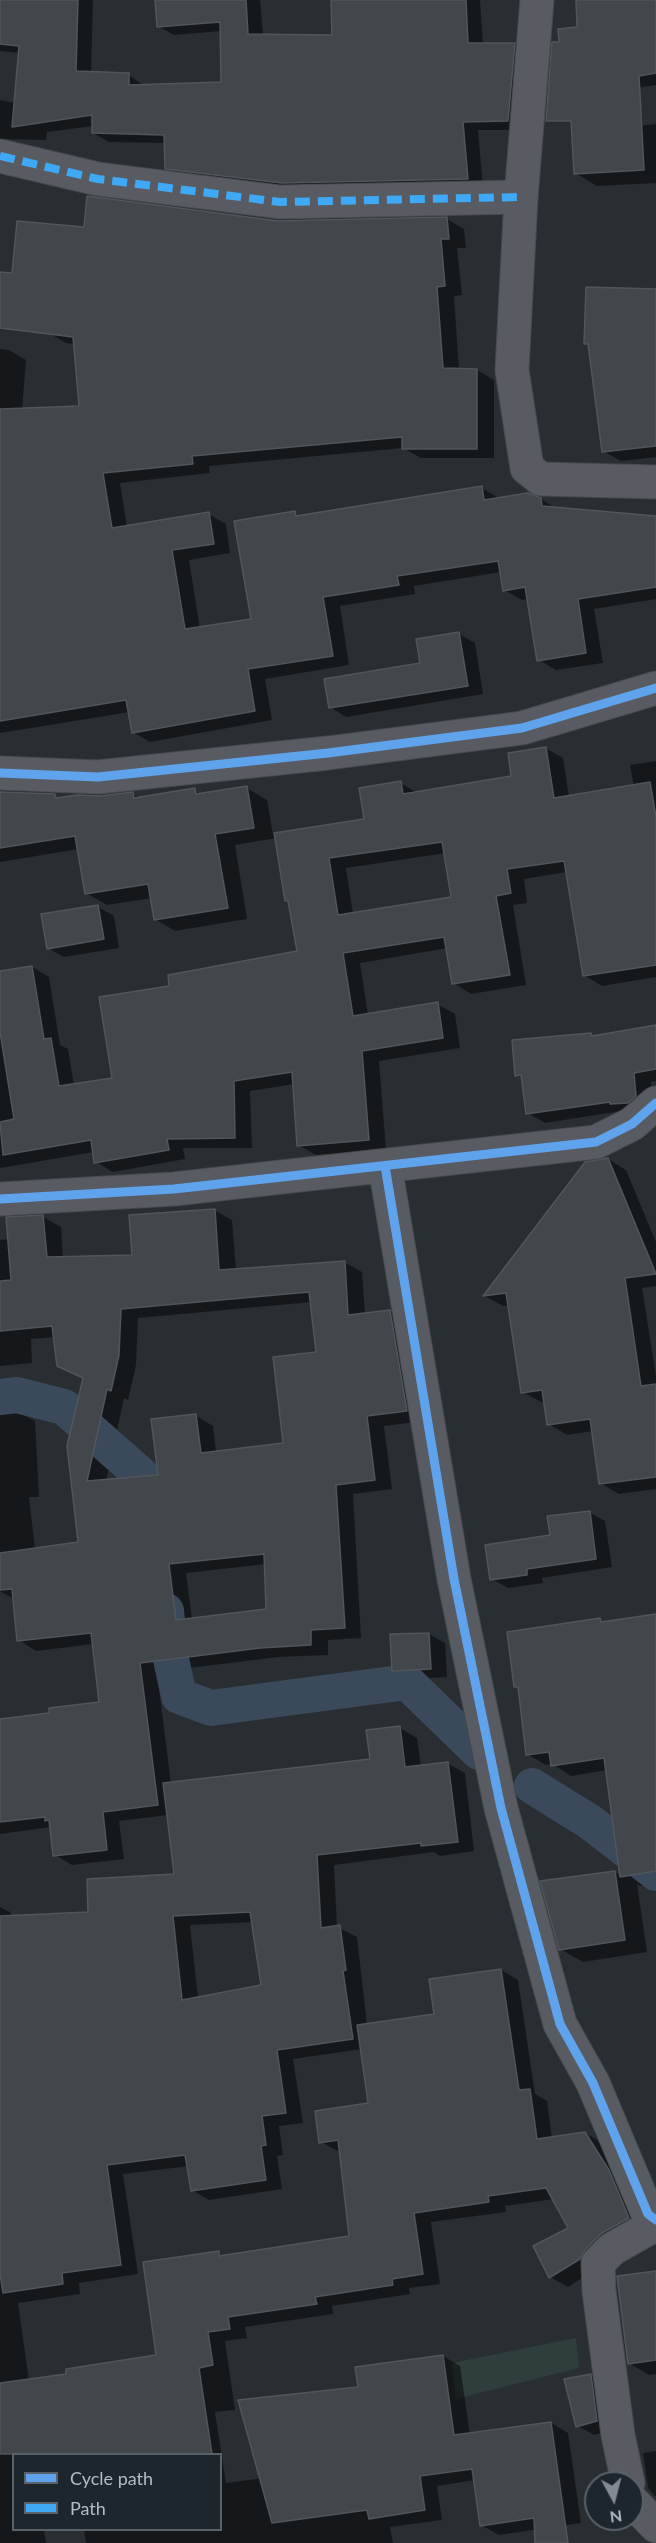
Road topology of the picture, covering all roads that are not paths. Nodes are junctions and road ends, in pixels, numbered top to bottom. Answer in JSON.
{"nodes":[{"id":1,"x":537,"y":0,"type":"edge"},
{"id":2,"x":0,"y":156,"type":"edge"},
{"id":3,"x":521,"y":197,"type":"junction"},
{"id":4,"x":656,"y":482,"type":"edge"},
{"id":5,"x":656,"y":688,"type":"edge"},
{"id":6,"x":0,"y":773,"type":"edge"},
{"id":7,"x":656,"y":1103,"type":"edge"},
{"id":8,"x":385,"y":1166,"type":"junction"},
{"id":9,"x":0,"y":1199,"type":"edge"},
{"id":10,"x":656,"y":2222,"type":"edge"},
{"id":11,"x":626,"y":2471,"type":"edge"},
{"id":12,"x":644,"y":2514,"type":"edge"},
{"id":13,"x":656,"y":2526,"type":"edge"}],
"edges":[{"from":1,"to":3,"type":"street"},
{"from":2,"to":3,"type":"street"},
{"from":3,"to":4,"type":"street"},
{"from":5,"to":6,"type":"street"},
{"from":7,"to":8,"type":"street"},
{"from":8,"to":9,"type":"street"},
{"from":8,"to":10,"type":"street"},
{"from":10,"to":11,"type":"street"},
{"from":12,"to":13,"type":"street"}]}
